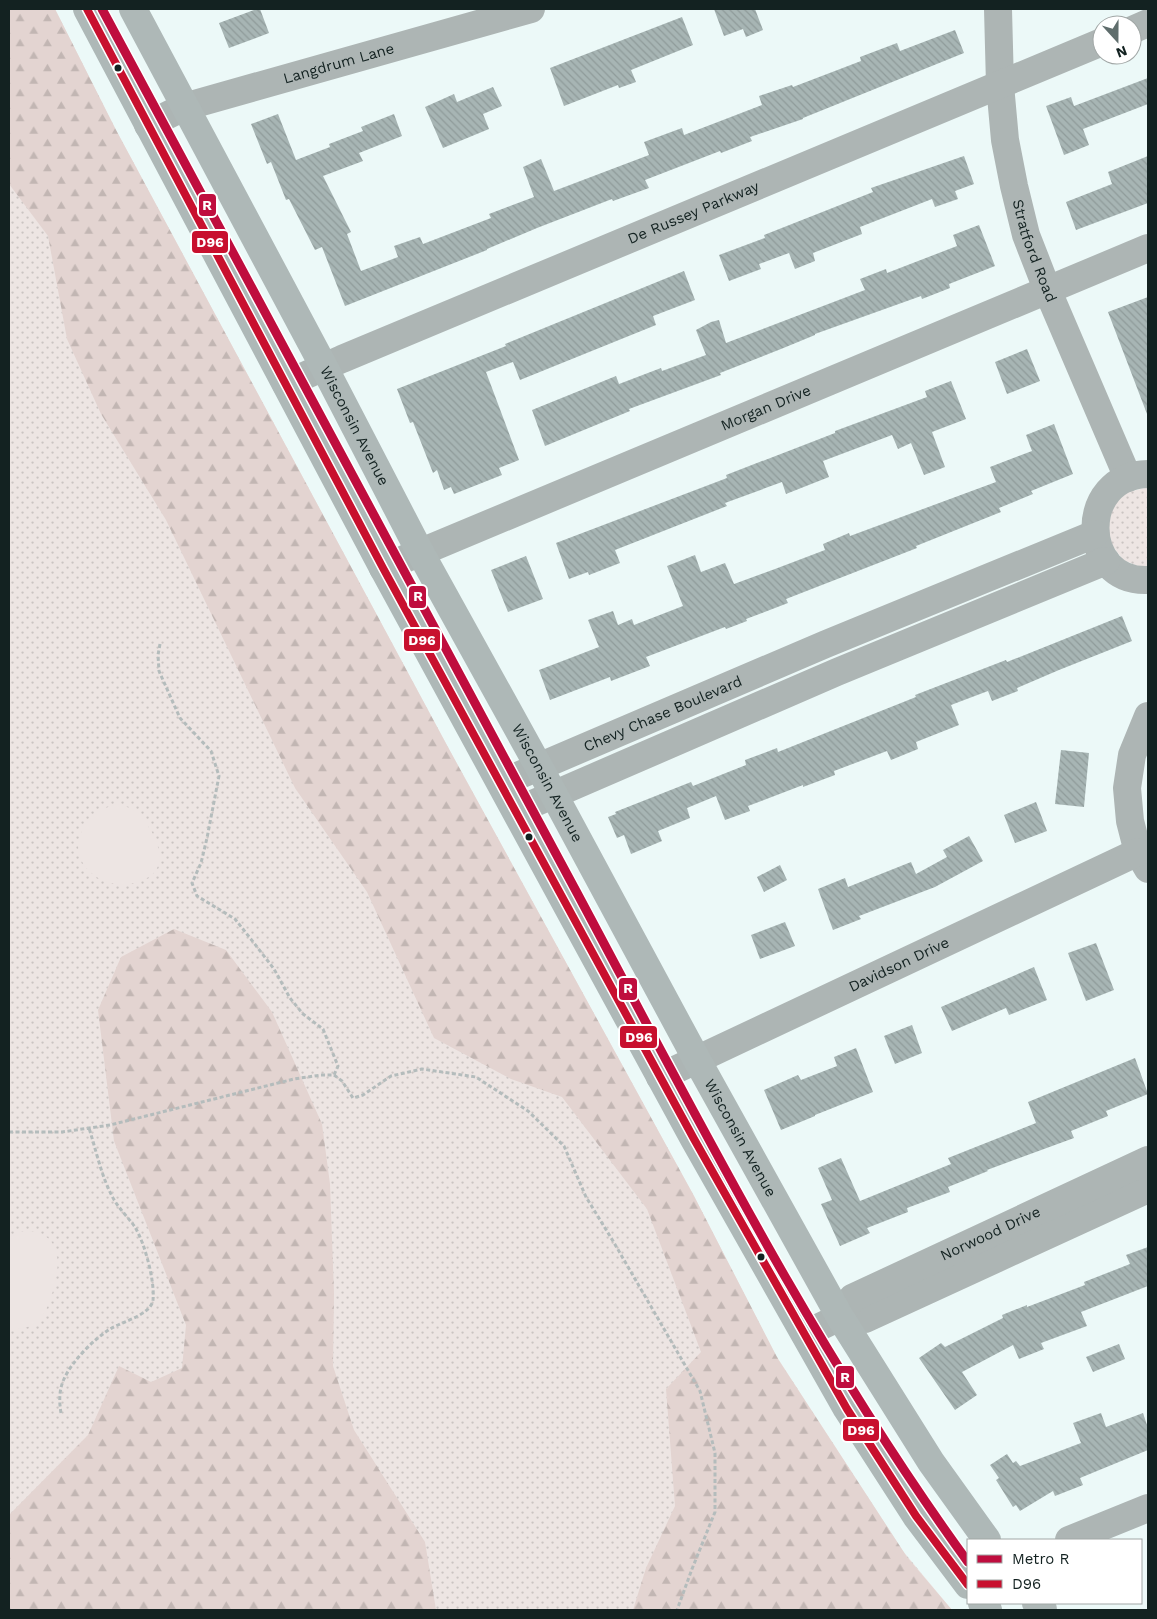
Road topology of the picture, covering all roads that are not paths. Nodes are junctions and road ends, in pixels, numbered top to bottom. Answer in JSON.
{"nodes":[{"id":1,"x":87,"y":9,"type":"edge"},
{"id":2,"x":134,"y":9,"type":"edge"},
{"id":3,"x":531,"y":9,"type":"edge"},
{"id":4,"x":998,"y":9,"type":"edge"},
{"id":5,"x":1092,"y":46,"type":"edge"},
{"id":6,"x":1000,"y":85,"type":"junction"},
{"id":7,"x":184,"y":106,"type":"junction"},
{"id":8,"x":148,"y":125,"type":"junction"},
{"id":9,"x":1148,"y":248,"type":"edge"},
{"id":10,"x":1047,"y":290,"type":"junction"},
{"id":11,"x":324,"y":367,"type":"junction"},
{"id":12,"x":286,"y":384,"type":"junction"},
{"id":13,"x":1138,"y":476,"type":"edge"},
{"id":14,"x":1095,"y":534,"type":"junction"},
{"id":15,"x":420,"y":552,"type":"junction"},
{"id":16,"x":1106,"y":561,"type":"junction"},
{"id":17,"x":383,"y":568,"type":"junction"},
{"id":18,"x":1148,"y":580,"type":"edge"},
{"id":19,"x":826,"y":644,"type":"junction"},
{"id":20,"x":837,"y":672,"type":"junction"},
{"id":21,"x":1148,"y":716,"type":"edge"},
{"id":22,"x":539,"y":767,"type":"junction"},
{"id":23,"x":501,"y":783,"type":"junction"},
{"id":24,"x":554,"y":795,"type":"junction"},
{"id":25,"x":516,"y":811,"type":"junction"},
{"id":26,"x":1143,"y":860,"type":"edge"},
{"id":27,"x":697,"y":1060,"type":"junction"},
{"id":28,"x":660,"y":1077,"type":"junction"},
{"id":29,"x":1148,"y":1160,"type":"edge"},
{"id":30,"x":1148,"y":1189,"type":"edge"},
{"id":31,"x":1033,"y":1228,"type":"junction"},
{"id":32,"x":840,"y":1317,"type":"junction"},
{"id":33,"x":805,"y":1334,"type":"junction"},
{"id":34,"x":1148,"y":1508,"type":"edge"},
{"id":35,"x":986,"y":1539,"type":"edge"},
{"id":36,"x":1072,"y":1539,"type":"edge"},
{"id":37,"x":967,"y":1584,"type":"edge"}],
"edges":[{"from":1,"to":8,"type":"main road"},
{"from":2,"to":7,"type":"main road","name":"Wisconsin Avenue"},
{"from":3,"to":7,"type":"street","name":"Langdrum Lane"},
{"from":4,"to":6,"type":"street","name":"Stratford Road"},
{"from":5,"to":6,"type":"street","name":"De Russey Parkway"},
{"from":6,"to":10,"type":"street","name":"Stratford Road"},
{"from":6,"to":11,"type":"street","name":"De Russey Parkway"},
{"from":7,"to":8,"type":"street","name":"Langdrum Lane"},
{"from":7,"to":11,"type":"main road","name":"Wisconsin Avenue"},
{"from":8,"to":12,"type":"main road"},
{"from":9,"to":10,"type":"street","name":"Morgan Drive"},
{"from":10,"to":13,"type":"street","name":"Stratford Road"},
{"from":10,"to":15,"type":"street","name":"Morgan Drive"},
{"from":11,"to":12,"type":"street","name":"De Russey Parkway"},
{"from":11,"to":15,"type":"main road","name":"Wisconsin Avenue"},
{"from":12,"to":17,"type":"main road"},
{"from":13,"to":14,"type":"street"},
{"from":14,"to":16,"type":"street"},
{"from":14,"to":19,"type":"street","name":"Chevy Chase Boulevard"},
{"from":15,"to":17,"type":"street","name":"Morgan Drive"},
{"from":15,"to":22,"type":"main road","name":"Wisconsin Avenue"},
{"from":16,"to":18,"type":"street"},
{"from":16,"to":20,"type":"street","name":"Chevy Chase Boulevard"},
{"from":17,"to":23,"type":"main road"},
{"from":19,"to":20,"type":"street"},
{"from":19,"to":22,"type":"street","name":"Chevy Chase Boulevard"},
{"from":20,"to":24,"type":"street","name":"Chevy Chase Boulevard"},
{"from":21,"to":26,"type":"street"},
{"from":22,"to":23,"type":"street","name":"Chevy Chase Boulevard"},
{"from":22,"to":24,"type":"main road","name":"Wisconsin Avenue"},
{"from":23,"to":25,"type":"main road"},
{"from":24,"to":25,"type":"street","name":"Chevy Chase Boulevard"},
{"from":24,"to":27,"type":"main road","name":"Wisconsin Avenue"},
{"from":25,"to":28,"type":"main road"},
{"from":26,"to":27,"type":"street","name":"Davidson Drive"},
{"from":27,"to":28,"type":"street","name":"Davidson Drive"},
{"from":27,"to":32,"type":"main road","name":"Wisconsin Avenue"},
{"from":28,"to":33,"type":"main road"},
{"from":29,"to":31,"type":"street","name":"Norwood Drive"},
{"from":30,"to":31,"type":"street","name":"Norwood Drive"},
{"from":31,"to":32,"type":"street","name":"Norwood Drive"},
{"from":32,"to":33,"type":"street","name":"Norwood Drive"},
{"from":32,"to":35,"type":"main road","name":"Wisconsin Avenue"},
{"from":33,"to":37,"type":"main road"},
{"from":34,"to":36,"type":"street"}]}
